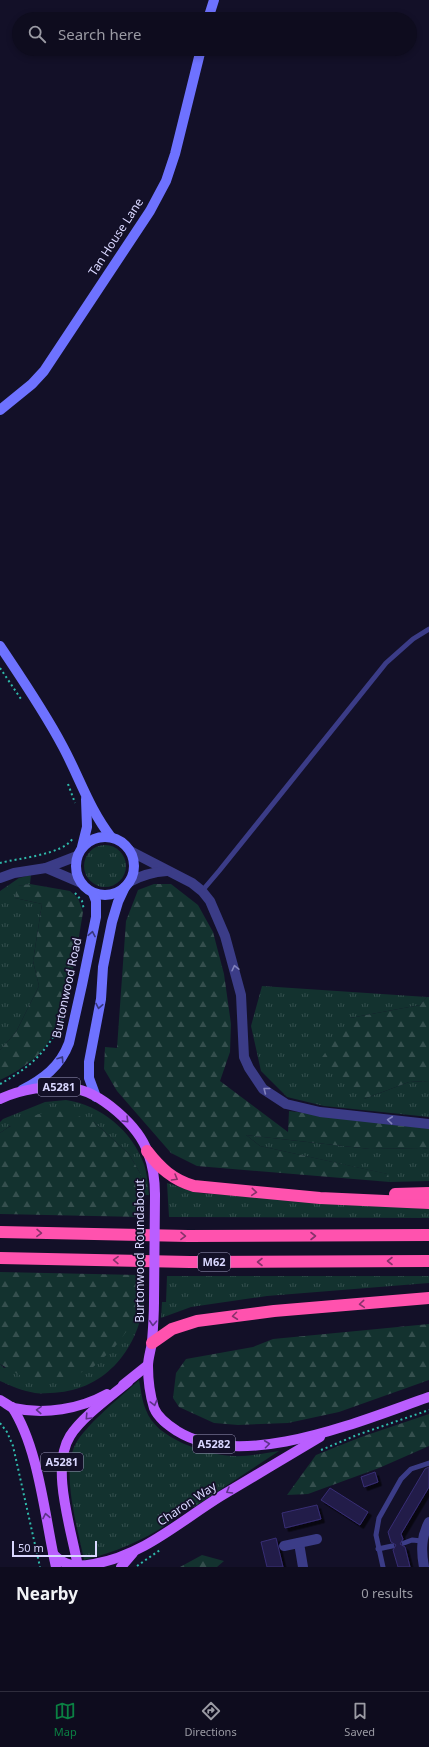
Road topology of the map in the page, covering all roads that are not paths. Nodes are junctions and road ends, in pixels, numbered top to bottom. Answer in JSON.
{"nodes":[{"id":1,"x":214,"y":0,"type":"edge"},
{"id":2,"x":210,"y":12,"type":"edge"},
{"id":3,"x":199,"y":56,"type":"edge"},
{"id":4,"x":0,"y":410,"type":"edge"},
{"id":5,"x":429,"y":628,"type":"edge"},
{"id":6,"x":0,"y":646,"type":"edge"},
{"id":7,"x":86,"y":796,"type":"junction"},
{"id":8,"x":111,"y":837,"type":"junction"},
{"id":9,"x":130,"y":851,"type":"junction"},
{"id":10,"x":79,"y":852,"type":"junction"},
{"id":11,"x":46,"y":868,"type":"junction"},
{"id":12,"x":167,"y":871,"type":"junction"},
{"id":13,"x":0,"y":878,"type":"edge"},
{"id":14,"x":81,"y":883,"type":"junction"},
{"id":15,"x":127,"y":885,"type":"junction"},
{"id":16,"x":202,"y":891,"type":"junction"},
{"id":17,"x":93,"y":893,"type":"junction"},
{"id":18,"x":20,"y":1091,"type":"junction"},
{"id":19,"x":96,"y":1097,"type":"junction"},
{"id":20,"x":0,"y":1099,"type":"edge"},
{"id":21,"x":429,"y":1124,"type":"edge"},
{"id":22,"x":148,"y":1151,"type":"junction"},
{"id":23,"x":429,"y":1193,"type":"edge"},
{"id":24,"x":320,"y":1198,"type":"junction"},
{"id":25,"x":429,"y":1203,"type":"edge"},
{"id":26,"x":0,"y":1232,"type":"edge"},
{"id":27,"x":429,"y":1235,"type":"edge"},
{"id":28,"x":0,"y":1258,"type":"edge"},
{"id":29,"x":429,"y":1261,"type":"edge"},
{"id":30,"x":429,"y":1298,"type":"edge"},
{"id":31,"x":152,"y":1343,"type":"junction"},
{"id":32,"x":148,"y":1365,"type":"junction"},
{"id":33,"x":128,"y":1382,"type":"junction"},
{"id":34,"x":429,"y":1397,"type":"edge"},
{"id":35,"x":1,"y":1401,"type":"edge"},
{"id":36,"x":12,"y":1407,"type":"junction"},
{"id":37,"x":328,"y":1432,"type":"junction"},
{"id":38,"x":429,"y":1463,"type":"edge"},
{"id":39,"x":429,"y":1522,"type":"edge"},
{"id":40,"x":317,"y":1539,"type":"dead end"},
{"id":41,"x":422,"y":1541,"type":"junction"},
{"id":42,"x":299,"y":1543,"type":"junction"},
{"id":43,"x":404,"y":1543,"type":"dead end"},
{"id":44,"x":284,"y":1546,"type":"dead end"},
{"id":45,"x":392,"y":1546,"type":"dead end"},
{"id":46,"x":378,"y":1549,"type":"junction"},
{"id":47,"x":133,"y":1553,"type":"junction"},
{"id":48,"x":53,"y":1554,"type":"junction"},
{"id":49,"x":56,"y":1567,"type":"edge"},
{"id":50,"x":78,"y":1567,"type":"edge"},
{"id":51,"x":121,"y":1567,"type":"edge"},
{"id":52,"x":304,"y":1567,"type":"edge"},
{"id":53,"x":383,"y":1567,"type":"edge"},
{"id":54,"x":424,"y":1567,"type":"edge"}],
"edges":[{"from":1,"to":2,"type":"street"},
{"from":3,"to":4,"type":"street","name":"Tan House Lane"},
{"from":5,"to":16,"type":"lane"},
{"from":6,"to":7,"type":"street"},
{"from":7,"to":8,"type":"street"},
{"from":7,"to":10,"type":"street"},
{"from":8,"to":9,"type":"street"},
{"from":8,"to":10,"type":"street"},
{"from":9,"to":12,"type":"street"},
{"from":9,"to":15,"type":"street"},
{"from":10,"to":11,"type":"street"},
{"from":10,"to":14,"type":"street"},
{"from":11,"to":13,"type":"street"},
{"from":11,"to":14,"type":"street"},
{"from":12,"to":15,"type":"street"},
{"from":12,"to":16,"type":"street"},
{"from":14,"to":17,"type":"street"},
{"from":15,"to":17,"type":"street"},
{"from":15,"to":19,"type":"street","one_way":true},
{"from":21,"to":16,"type":"street","one_way":true},
{"from":18,"to":17,"type":"street","name":"Burtonwood Road","one_way":true},
{"from":18,"to":19,"type":"main road","name":"Burtonwood Roundabout","number":"A5281"},
{"from":18,"to":20,"type":"main road","name":"Burtonwood Roundabout","number":"A5281"},
{"from":19,"to":22,"type":"main road","name":"Burtonwood Roundabout","number":"A5281","one_way":true},
{"from":22,"to":24,"type":"highway","one_way":true},
{"from":22,"to":31,"type":"main road","name":"Burtonwood Roundabout","number":"A5281","one_way":true,"bridge":true},
{"from":23,"to":24,"type":"highway"},
{"from":24,"to":25,"type":"highway"},
{"from":26,"to":27,"type":"highway","number":"M62","one_way":true},
{"from":29,"to":28,"type":"highway","number":"M62","one_way":true},
{"from":30,"to":31,"type":"highway","one_way":true},
{"from":31,"to":32,"type":"main road","name":"Burtonwood Roundabout","number":"A5281"},
{"from":32,"to":33,"type":"main road","number":"A5281"},
{"from":32,"to":37,"type":"main road","name":"Charon Way","number":"A5282","one_way":true},
{"from":33,"to":36,"type":"main road","number":"A5281","one_way":true},
{"from":33,"to":50,"type":"main road","number":"A5281","one_way":true},
{"from":34,"to":37,"type":"main road","name":"Charon Way","number":"A5282"},
{"from":35,"to":36,"type":"main road","number":"A5281"},
{"from":48,"to":36,"type":"main road","number":"A5281","one_way":true},
{"from":37,"to":47,"type":"main road","name":"Charon Way","number":"A5282","one_way":true},
{"from":38,"to":46,"type":"lane"},
{"from":39,"to":41,"type":"street"},
{"from":40,"to":42,"type":"street"},
{"from":41,"to":43,"type":"lane"},
{"from":41,"to":54,"type":"street"},
{"from":42,"to":44,"type":"street"},
{"from":42,"to":52,"type":"street"},
{"from":45,"to":46,"type":"lane"},
{"from":46,"to":53,"type":"lane"},
{"from":47,"to":50,"type":"main road","name":"Charon Way","number":"A5282"},
{"from":47,"to":51,"type":"main road","number":"A5282"},
{"from":48,"to":49,"type":"main road","number":"A5281"},
{"from":48,"to":50,"type":"main road","name":"Charon Way","number":"A5282"}]}
